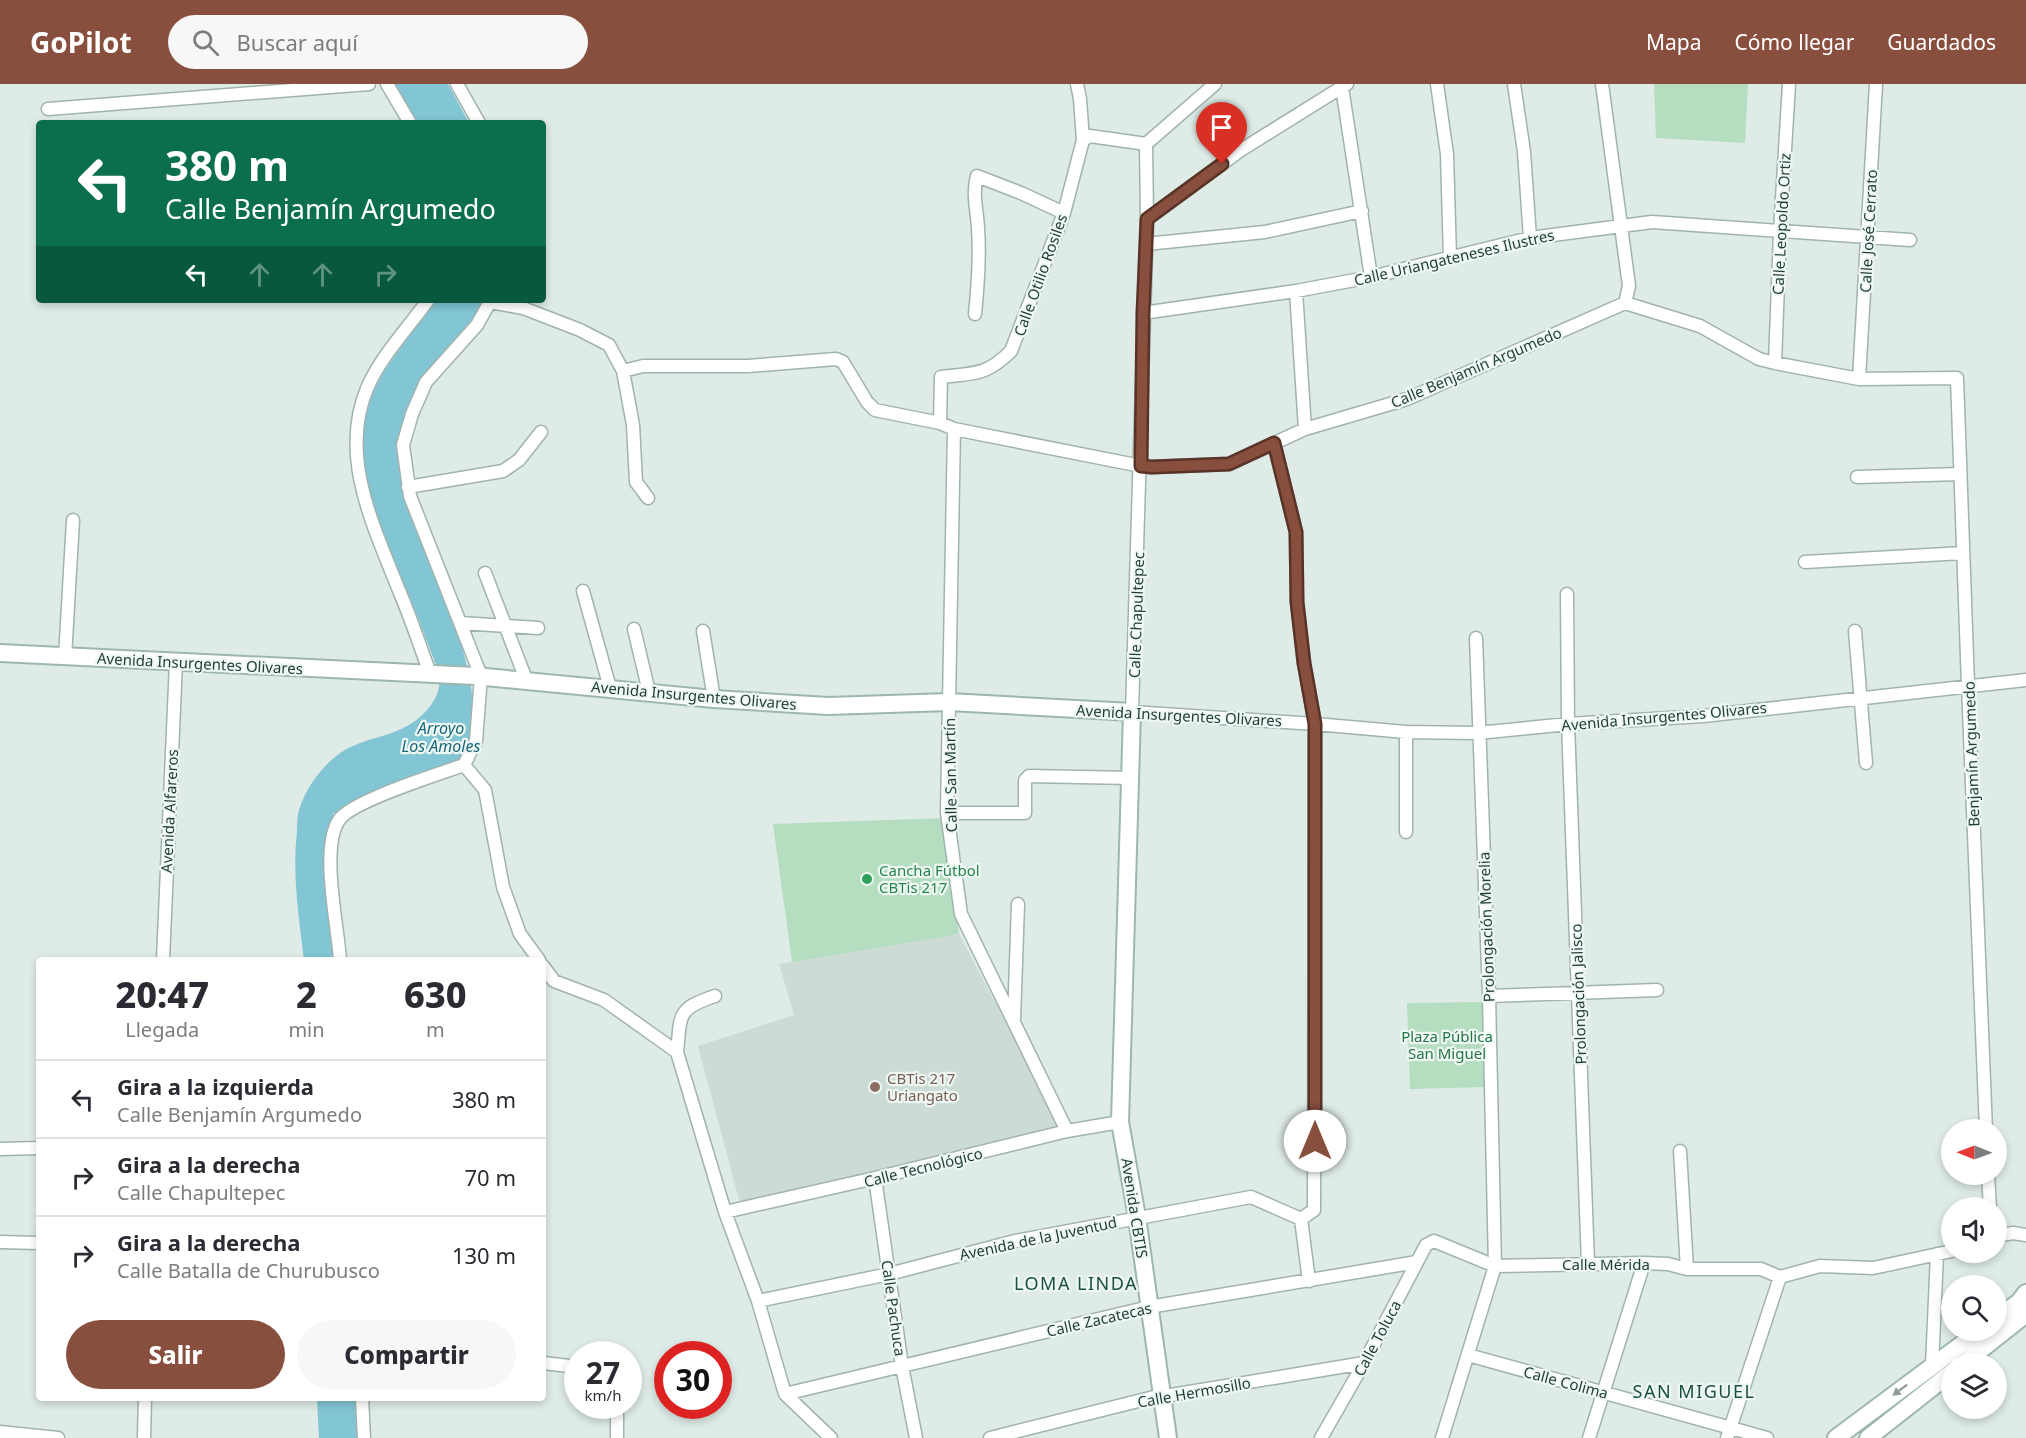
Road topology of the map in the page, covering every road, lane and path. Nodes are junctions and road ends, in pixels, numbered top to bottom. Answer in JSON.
{"nodes":[{"id":1,"x":369,"y":84,"type":"edge"},
{"id":2,"x":387,"y":84,"type":"edge"},
{"id":3,"x":457,"y":84,"type":"edge"},
{"id":4,"x":1077,"y":84,"type":"edge"},
{"id":5,"x":1215,"y":84,"type":"edge"},
{"id":6,"x":1437,"y":84,"type":"edge"},
{"id":7,"x":1514,"y":84,"type":"edge"},
{"id":8,"x":1602,"y":84,"type":"edge"},
{"id":9,"x":1789,"y":84,"type":"edge"},
{"id":10,"x":1876,"y":84,"type":"edge"},
{"id":11,"x":1344,"y":85,"type":"edge"},
{"id":12,"x":48,"y":110,"type":"dead end"},
{"id":13,"x":408,"y":120,"type":"edge"},
{"id":14,"x":477,"y":120,"type":"edge"},
{"id":15,"x":1083,"y":140,"type":"junction"},
{"id":16,"x":1146,"y":144,"type":"junction"},
{"id":17,"x":1362,"y":212,"type":"junction"},
{"id":18,"x":1064,"y":213,"type":"junction"},
{"id":19,"x":1147,"y":219,"type":"junction"},
{"id":20,"x":1621,"y":225,"type":"junction"},
{"id":21,"x":1780,"y":232,"type":"junction"},
{"id":22,"x":1530,"y":238,"type":"junction"},
{"id":23,"x":1868,"y":238,"type":"junction"},
{"id":24,"x":1910,"y":240,"type":"dead end"},
{"id":25,"x":1146,"y":244,"type":"junction"},
{"id":26,"x":1450,"y":258,"type":"junction"},
{"id":27,"x":1371,"y":277,"type":"junction"},
{"id":28,"x":1296,"y":291,"type":"junction"},
{"id":29,"x":426,"y":303,"type":"edge"},
{"id":30,"x":489,"y":303,"type":"edge"},
{"id":31,"x":499,"y":303,"type":"edge"},
{"id":32,"x":1625,"y":303,"type":"junction"},
{"id":33,"x":1143,"y":313,"type":"junction"},
{"id":34,"x":975,"y":314,"type":"dead end"},
{"id":35,"x":1775,"y":363,"type":"junction"},
{"id":36,"x":623,"y":371,"type":"junction"},
{"id":37,"x":1859,"y":379,"type":"junction"},
{"id":38,"x":940,"y":423,"type":"junction"},
{"id":39,"x":954,"y":429,"type":"junction"},
{"id":40,"x":1305,"y":429,"type":"junction"},
{"id":41,"x":541,"y":432,"type":"dead end"},
{"id":42,"x":1274,"y":443,"type":"junction"},
{"id":43,"x":1141,"y":466,"type":"junction"},
{"id":44,"x":1960,"y":474,"type":"junction"},
{"id":45,"x":1857,"y":477,"type":"dead end"},
{"id":46,"x":408,"y":488,"type":"junction"},
{"id":47,"x":648,"y":498,"type":"dead end"},
{"id":48,"x":73,"y":520,"type":"dead end"},
{"id":49,"x":1963,"y":553,"type":"junction"},
{"id":50,"x":1805,"y":562,"type":"dead end"},
{"id":51,"x":485,"y":573,"type":"dead end"},
{"id":52,"x":583,"y":591,"type":"dead end"},
{"id":53,"x":1568,"y":594,"type":"dead end"},
{"id":54,"x":461,"y":623,"type":"junction"},
{"id":55,"x":505,"y":626,"type":"junction"},
{"id":56,"x":538,"y":628,"type":"dead end"},
{"id":57,"x":634,"y":629,"type":"dead end"},
{"id":58,"x":703,"y":631,"type":"dead end"},
{"id":59,"x":1856,"y":631,"type":"dead end"},
{"id":60,"x":1476,"y":638,"type":"dead end"},
{"id":61,"x":0,"y":653,"type":"edge"},
{"id":62,"x":65,"y":657,"type":"junction"},
{"id":63,"x":176,"y":662,"type":"junction"},
{"id":64,"x":433,"y":674,"type":"junction"},
{"id":65,"x":478,"y":676,"type":"junction"},
{"id":66,"x":2026,"y":680,"type":"edge"},
{"id":67,"x":527,"y":682,"type":"junction"},
{"id":68,"x":1968,"y":685,"type":"junction"},
{"id":69,"x":610,"y":688,"type":"junction"},
{"id":70,"x":650,"y":692,"type":"junction"},
{"id":71,"x":1861,"y":698,"type":"junction"},
{"id":72,"x":714,"y":699,"type":"junction"},
{"id":73,"x":949,"y":702,"type":"junction"},
{"id":74,"x":1132,"y":712,"type":"junction"},
{"id":75,"x":1315,"y":724,"type":"junction"},
{"id":76,"x":1569,"y":724,"type":"junction"},
{"id":77,"x":1406,"y":732,"type":"junction"},
{"id":78,"x":1478,"y":733,"type":"junction"},
{"id":79,"x":1866,"y":763,"type":"dead end"},
{"id":80,"x":464,"y":765,"type":"junction"},
{"id":81,"x":1131,"y":778,"type":"junction"},
{"id":82,"x":947,"y":813,"type":"junction"},
{"id":83,"x":1406,"y":832,"type":"dead end"},
{"id":84,"x":1018,"y":904,"type":"dead end"},
{"id":85,"x":163,"y":957,"type":"edge"},
{"id":86,"x":340,"y":957,"type":"edge"},
{"id":87,"x":537,"y":957,"type":"edge"},
{"id":88,"x":546,"y":970,"type":"edge"},
{"id":89,"x":1656,"y":990,"type":"dead end"},
{"id":90,"x":1578,"y":993,"type":"junction"},
{"id":91,"x":715,"y":996,"type":"dead end"},
{"id":92,"x":1489,"y":996,"type":"junction"},
{"id":93,"x":1014,"y":1021,"type":"junction"},
{"id":94,"x":677,"y":1052,"type":"junction"},
{"id":95,"x":1986,"y":1119,"type":"edge"},
{"id":96,"x":1120,"y":1122,"type":"junction"},
{"id":97,"x":1067,"y":1131,"type":"junction"},
{"id":98,"x":36,"y":1148,"type":"edge"},
{"id":99,"x":0,"y":1149,"type":"edge"},
{"id":100,"x":1680,"y":1151,"type":"dead end"},
{"id":101,"x":875,"y":1178,"type":"junction"},
{"id":102,"x":725,"y":1212,"type":"junction"},
{"id":103,"x":1137,"y":1217,"type":"junction"},
{"id":104,"x":1301,"y":1219,"type":"junction"},
{"id":105,"x":2007,"y":1234,"type":"edge"},
{"id":106,"x":2026,"y":1235,"type":"edge"},
{"id":107,"x":1434,"y":1241,"type":"joint"},
{"id":108,"x":0,"y":1242,"type":"edge"},
{"id":109,"x":36,"y":1243,"type":"edge"},
{"id":110,"x":1941,"y":1253,"type":"edge"},
{"id":111,"x":1937,"y":1254,"type":"junction"},
{"id":112,"x":1417,"y":1262,"type":"junction"},
{"id":113,"x":1644,"y":1263,"type":"junction"},
{"id":114,"x":1588,"y":1264,"type":"junction"},
{"id":115,"x":1495,"y":1266,"type":"junction"},
{"id":116,"x":1687,"y":1269,"type":"junction"},
{"id":117,"x":889,"y":1274,"type":"junction"},
{"id":118,"x":1780,"y":1277,"type":"junction"},
{"id":119,"x":1309,"y":1281,"type":"junction"},
{"id":120,"x":2026,"y":1293,"type":"edge"},
{"id":121,"x":758,"y":1301,"type":"junction"},
{"id":122,"x":1149,"y":1307,"type":"junction"},
{"id":123,"x":2007,"y":1311,"type":"edge"},
{"id":124,"x":2026,"y":1314,"type":"edge"},
{"id":125,"x":1966,"y":1341,"type":"edge"},
{"id":126,"x":1977,"y":1353,"type":"edge"},
{"id":127,"x":1468,"y":1355,"type":"junction"},
{"id":128,"x":546,"y":1363,"type":"edge"},
{"id":129,"x":1364,"y":1363,"type":"junction"},
{"id":130,"x":564,"y":1365,"type":"edge"},
{"id":131,"x":902,"y":1366,"type":"junction"},
{"id":132,"x":1932,"y":1366,"type":"junction"},
{"id":133,"x":1941,"y":1381,"type":"edge"},
{"id":134,"x":1604,"y":1392,"type":"junction"},
{"id":135,"x":785,"y":1394,"type":"junction"},
{"id":136,"x":1162,"y":1395,"type":"junction"},
{"id":137,"x":145,"y":1401,"type":"edge"},
{"id":138,"x":362,"y":1401,"type":"edge"},
{"id":139,"x":617,"y":1419,"type":"edge"},
{"id":140,"x":0,"y":1432,"type":"edge"},
{"id":141,"x":1729,"y":1433,"type":"edge"},
{"id":142,"x":1022,"y":1435,"type":"edge"},
{"id":143,"x":58,"y":1438,"type":"edge"},
{"id":144,"x":144,"y":1438,"type":"edge"},
{"id":145,"x":364,"y":1438,"type":"edge"},
{"id":146,"x":617,"y":1438,"type":"edge"},
{"id":147,"x":831,"y":1438,"type":"edge"},
{"id":148,"x":916,"y":1438,"type":"edge"},
{"id":149,"x":990,"y":1438,"type":"edge"},
{"id":150,"x":1168,"y":1438,"type":"edge"},
{"id":151,"x":1321,"y":1438,"type":"edge"},
{"id":152,"x":1442,"y":1438,"type":"edge"},
{"id":153,"x":1589,"y":1438,"type":"edge"},
{"id":154,"x":1767,"y":1438,"type":"edge"},
{"id":155,"x":1836,"y":1438,"type":"edge"},
{"id":156,"x":1868,"y":1438,"type":"edge"}],
"edges":[{"from":1,"to":12,"type":"street"},
{"from":2,"to":13,"type":"street"},
{"from":3,"to":14,"type":"street"},
{"from":4,"to":15,"type":"street","name":"Calle Otilio Rosiles"},
{"from":5,"to":16,"type":"street"},
{"from":6,"to":26,"type":"street"},
{"from":7,"to":22,"type":"street"},
{"from":8,"to":20,"type":"street"},
{"from":9,"to":21,"type":"street","name":"Calle Leopoldo Ortiz"},
{"from":10,"to":23,"type":"street","name":"Calle José Cerrato"},
{"from":11,"to":17,"type":"street"},
{"from":11,"to":19,"type":"street"},
{"from":15,"to":16,"type":"street"},
{"from":15,"to":18,"type":"street","name":"Calle Otilio Rosiles"},
{"from":16,"to":19,"type":"street","name":"Calle Chapultepec"},
{"from":17,"to":25,"type":"street"},
{"from":17,"to":27,"type":"street"},
{"from":18,"to":34,"type":"street"},
{"from":18,"to":38,"type":"street","name":"Calle Otilio Rosiles"},
{"from":19,"to":25,"type":"street","name":"Calle Chapultepec"},
{"from":20,"to":21,"type":"street","name":"Calle Uriangateneses Ilustres"},
{"from":20,"to":22,"type":"street","name":"Calle Uriangateneses Ilustres"},
{"from":20,"to":32,"type":"street"},
{"from":21,"to":23,"type":"street","name":"Calle Uriangateneses Ilustres"},
{"from":21,"to":35,"type":"street","name":"Calle Leopoldo Ortiz"},
{"from":22,"to":26,"type":"street","name":"Calle Uriangateneses Ilustres"},
{"from":23,"to":24,"type":"street","name":"Calle Uriangateneses Ilustres"},
{"from":23,"to":37,"type":"street","name":"Calle José Cerrato"},
{"from":25,"to":33,"type":"street","name":"Calle Chapultepec"},
{"from":26,"to":27,"type":"street","name":"Calle Uriangateneses Ilustres"},
{"from":27,"to":28,"type":"street","name":"Calle Uriangateneses Ilustres"},
{"from":28,"to":33,"type":"street","name":"Calle Uriangateneses Ilustres"},
{"from":28,"to":40,"type":"street"},
{"from":29,"to":64,"type":"street"},
{"from":30,"to":46,"type":"street"},
{"from":31,"to":36,"type":"street"},
{"from":32,"to":35,"type":"street"},
{"from":32,"to":40,"type":"street","name":"Calle Benjamín Argumedo"},
{"from":33,"to":43,"type":"street","name":"Calle Chapultepec"},
{"from":35,"to":37,"type":"street"},
{"from":36,"to":38,"type":"street","name":"Calle Benjamín Argumedo"},
{"from":36,"to":47,"type":"street"},
{"from":37,"to":44,"type":"street","name":"Benjamín Argumedo"},
{"from":38,"to":39,"type":"street","name":"Calle Benjamín Argumedo"},
{"from":39,"to":43,"type":"street","name":"Calle Benjamín Argumedo"},
{"from":39,"to":73,"type":"street","name":"Calle San Martín"},
{"from":40,"to":42,"type":"street","name":"Calle Benjamín Argumedo"},
{"from":41,"to":46,"type":"street"},
{"from":42,"to":43,"type":"street","name":"Calle Benjamín Argumedo"},
{"from":42,"to":75,"type":"street"},
{"from":43,"to":74,"type":"street","name":"Calle Chapultepec"},
{"from":44,"to":45,"type":"street"},
{"from":44,"to":49,"type":"street","name":"Benjamín Argumedo"},
{"from":46,"to":54,"type":"street"},
{"from":48,"to":62,"type":"street"},
{"from":49,"to":50,"type":"street"},
{"from":49,"to":68,"type":"street","name":"Benjamín Argumedo"},
{"from":51,"to":55,"type":"street"},
{"from":52,"to":69,"type":"street"},
{"from":53,"to":76,"type":"street","name":"Prolongación Jalisco"},
{"from":54,"to":55,"type":"street"},
{"from":54,"to":65,"type":"street"},
{"from":55,"to":56,"type":"street"},
{"from":55,"to":67,"type":"street"},
{"from":57,"to":70,"type":"street"},
{"from":58,"to":72,"type":"street"},
{"from":59,"to":71,"type":"street"},
{"from":60,"to":78,"type":"street","name":"Prolongación Morelia"},
{"from":61,"to":62,"type":"street","name":"Avenida Insurgentes Olivares"},
{"from":62,"to":63,"type":"street","name":"Avenida Insurgentes Olivares"},
{"from":63,"to":64,"type":"street","name":"Avenida Insurgentes Olivares"},
{"from":63,"to":85,"type":"street","name":"Avenida Alfareros"},
{"from":64,"to":65,"type":"street","name":"Avenida Insurgentes Olivares"},
{"from":65,"to":67,"type":"street","name":"Avenida Insurgentes Olivares"},
{"from":65,"to":80,"type":"street"},
{"from":66,"to":68,"type":"street","name":"Avenida Insurgentes Olivares"},
{"from":67,"to":69,"type":"street","name":"Avenida Insurgentes Olivares"},
{"from":68,"to":71,"type":"street","name":"Avenida Insurgentes Olivares"},
{"from":68,"to":95,"type":"street","name":"Benjamín Argumedo"},
{"from":69,"to":70,"type":"street","name":"Avenida Insurgentes Olivares"},
{"from":70,"to":72,"type":"street","name":"Avenida Insurgentes Olivares"},
{"from":71,"to":76,"type":"street","name":"Avenida Insurgentes Olivares"},
{"from":71,"to":79,"type":"street"},
{"from":72,"to":73,"type":"street","name":"Avenida Insurgentes Olivares"},
{"from":73,"to":74,"type":"street","name":"Avenida Insurgentes Olivares"},
{"from":73,"to":82,"type":"street","name":"Calle San Martín"},
{"from":74,"to":75,"type":"street","name":"Avenida Insurgentes Olivares"},
{"from":74,"to":81,"type":"street","name":"Calle Chapultepec"},
{"from":75,"to":77,"type":"street","name":"Avenida Insurgentes Olivares"},
{"from":75,"to":104,"type":"street"},
{"from":76,"to":78,"type":"street","name":"Avenida Insurgentes Olivares"},
{"from":76,"to":90,"type":"street","name":"Prolongación Jalisco"},
{"from":77,"to":78,"type":"street","name":"Avenida Insurgentes Olivares"},
{"from":77,"to":83,"type":"street"},
{"from":78,"to":92,"type":"street","name":"Prolongación Morelia"},
{"from":80,"to":86,"type":"street"},
{"from":80,"to":87,"type":"street"},
{"from":81,"to":82,"type":"street"},
{"from":81,"to":96,"type":"street","name":"Calle Chapultepec"},
{"from":82,"to":93,"type":"street","name":"Calle San Martín"},
{"from":84,"to":93,"type":"street"},
{"from":88,"to":94,"type":"street"},
{"from":89,"to":90,"type":"street"},
{"from":90,"to":92,"type":"street"},
{"from":90,"to":114,"type":"street","name":"Prolongación Jalisco"},
{"from":91,"to":94,"type":"street"},
{"from":92,"to":115,"type":"street","name":"Prolongación Morelia"},
{"from":93,"to":97,"type":"street","name":"Calle San Martín"},
{"from":94,"to":102,"type":"street"},
{"from":96,"to":97,"type":"street","name":"Calle Tecnológico"},
{"from":96,"to":103,"type":"street","name":"Avenida CBTIS"},
{"from":97,"to":101,"type":"street","name":"Calle Tecnológico"},
{"from":98,"to":99,"type":"street"},
{"from":100,"to":116,"type":"street"},
{"from":101,"to":102,"type":"street","name":"Calle Tecnológico"},
{"from":101,"to":117,"type":"street","name":"Calle Pachuca"},
{"from":102,"to":121,"type":"street"},
{"from":103,"to":104,"type":"street","name":"Avenida de la Juventud"},
{"from":103,"to":117,"type":"street","name":"Avenida de la Juventud"},
{"from":103,"to":122,"type":"street","name":"Avenida CBTIS"},
{"from":104,"to":119,"type":"street"},
{"from":105,"to":106,"type":"street"},
{"from":107,"to":112,"type":"street","name":"Calle Toluca"},
{"from":107,"to":115,"type":"street","name":"Calle Mérida"},
{"from":108,"to":109,"type":"street"},
{"from":110,"to":111,"type":"street"},
{"from":111,"to":118,"type":"street"},
{"from":111,"to":132,"type":"street"},
{"from":112,"to":119,"type":"street","name":"Calle Zacatecas"},
{"from":112,"to":129,"type":"street","name":"Calle Toluca"},
{"from":113,"to":114,"type":"street","name":"Calle Mérida"},
{"from":113,"to":116,"type":"street","name":"Calle Mérida"},
{"from":113,"to":134,"type":"street"},
{"from":114,"to":115,"type":"street","name":"Calle Mérida"},
{"from":115,"to":127,"type":"street","name":"Prolongación Morelia"},
{"from":116,"to":118,"type":"street","name":"Calle Mérida"},
{"from":117,"to":121,"type":"street","name":"Avenida de la Juventud"},
{"from":117,"to":131,"type":"street","name":"Calle Pachuca"},
{"from":118,"to":141,"type":"street"},
{"from":119,"to":122,"type":"street","name":"Calle Zacatecas"},
{"from":120,"to":123,"type":"street"},
{"from":121,"to":135,"type":"street"},
{"from":122,"to":131,"type":"street","name":"Calle Zacatecas"},
{"from":122,"to":136,"type":"street","name":"Avenida CBTIS"},
{"from":124,"to":126,"type":"street"},
{"from":125,"to":132,"type":"street"},
{"from":127,"to":134,"type":"street","name":"Calle Colima"},
{"from":127,"to":152,"type":"street","name":"Prolongación Morelia"},
{"from":128,"to":130,"type":"street"},
{"from":129,"to":136,"type":"street","name":"Calle Hermosillo"},
{"from":129,"to":151,"type":"street","name":"Calle Toluca"},
{"from":131,"to":135,"type":"street","name":"Calle Zacatecas"},
{"from":131,"to":148,"type":"street","name":"Calle Pachuca"},
{"from":132,"to":155,"type":"street","one_way":true},
{"from":133,"to":156,"type":"street"},
{"from":134,"to":141,"type":"street","name":"Calle Colima"},
{"from":134,"to":153,"type":"street"},
{"from":135,"to":147,"type":"street"},
{"from":136,"to":142,"type":"street","name":"Calle Hermosillo"},
{"from":136,"to":150,"type":"street","name":"Avenida CBTIS"},
{"from":137,"to":144,"type":"street"},
{"from":138,"to":145,"type":"street"},
{"from":139,"to":146,"type":"street"},
{"from":140,"to":143,"type":"street"},
{"from":141,"to":154,"type":"street","name":"Calle Colima"},
{"from":142,"to":149,"type":"street","name":"Calle Hermosillo"}]}
